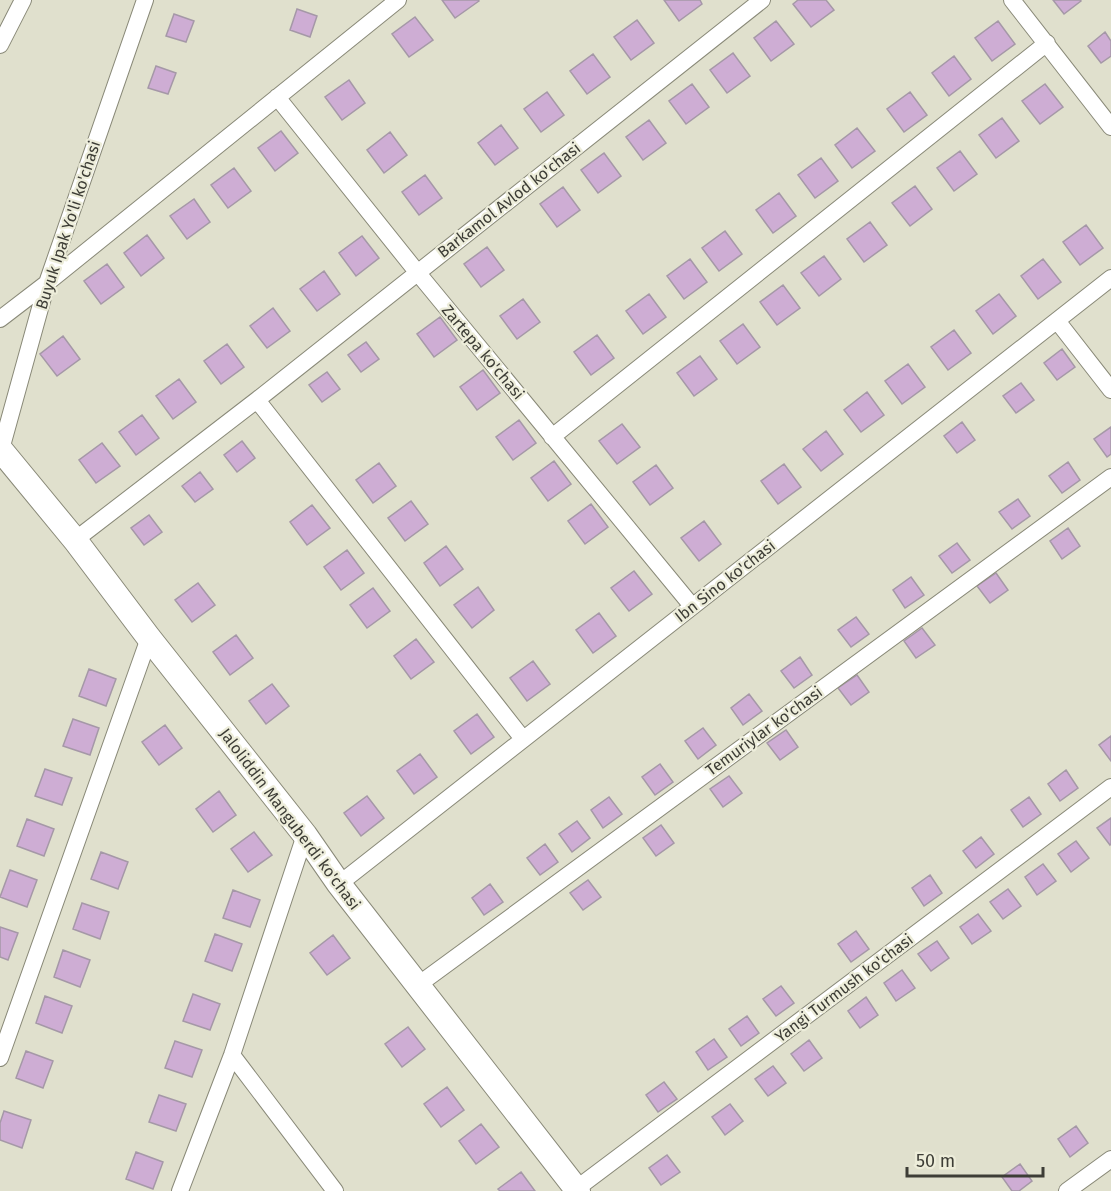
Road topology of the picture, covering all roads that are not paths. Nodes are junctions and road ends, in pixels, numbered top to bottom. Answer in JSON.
{"nodes":[{"id":1,"x":23,"y":0,"type":"edge"},
{"id":2,"x":145,"y":0,"type":"edge"},
{"id":3,"x":762,"y":0,"type":"edge"},
{"id":4,"x":1012,"y":0,"type":"edge"},
{"id":5,"x":393,"y":2,"type":"edge"},
{"id":6,"x":1047,"y":44,"type":"junction"},
{"id":7,"x":0,"y":45,"type":"edge"},
{"id":8,"x":277,"y":97,"type":"junction"},
{"id":9,"x":1111,"y":127,"type":"edge"},
{"id":10,"x":417,"y":272,"type":"junction"},
{"id":11,"x":1111,"y":278,"type":"edge"},
{"id":12,"x":47,"y":283,"type":"junction"},
{"id":13,"x":0,"y":319,"type":"edge"},
{"id":14,"x":1058,"y":322,"type":"junction"},
{"id":15,"x":1111,"y":390,"type":"edge"},
{"id":16,"x":257,"y":400,"type":"junction"},
{"id":17,"x":552,"y":437,"type":"junction"},
{"id":18,"x":0,"y":451,"type":"edge"},
{"id":19,"x":1111,"y":477,"type":"edge"},
{"id":20,"x":75,"y":540,"type":"junction"},
{"id":21,"x":692,"y":606,"type":"junction"},
{"id":22,"x":149,"y":638,"type":"junction"},
{"id":23,"x":523,"y":739,"type":"junction"},
{"id":24,"x":1111,"y":788,"type":"edge"},
{"id":25,"x":305,"y":835,"type":"junction"},
{"id":26,"x":339,"y":884,"type":"junction"},
{"id":27,"x":418,"y":985,"type":"junction"},
{"id":28,"x":232,"y":1055,"type":"junction"},
{"id":29,"x":0,"y":1058,"type":"edge"},
{"id":30,"x":1111,"y":1159,"type":"edge"},
{"id":31,"x":577,"y":1190,"type":"edge"},
{"id":32,"x":180,"y":1191,"type":"edge"},
{"id":33,"x":335,"y":1191,"type":"edge"},
{"id":34,"x":1067,"y":1191,"type":"edge"}],
"edges":[{"from":1,"to":7,"type":"street"},
{"from":2,"to":12,"type":"street","name":"Buyuk Ipak Yo'li ko'chasi"},
{"from":3,"to":10,"type":"street","name":"Barkamol Avlod ko'chasi"},
{"from":4,"to":6,"type":"street"},
{"from":5,"to":8,"type":"street"},
{"from":6,"to":9,"type":"street"},
{"from":6,"to":17,"type":"street"},
{"from":8,"to":10,"type":"street","name":"Zartepa ko'chasi"},
{"from":8,"to":12,"type":"street"},
{"from":10,"to":16,"type":"street","name":"Barkamol Avlod ko'chasi"},
{"from":10,"to":17,"type":"street","name":"Zartepa ko'chasi"},
{"from":11,"to":14,"type":"street","name":"Ibn Sino ko'chasi"},
{"from":12,"to":13,"type":"street"},
{"from":12,"to":18,"type":"street","name":"Buyuk Ipak Yo'li ko'chasi"},
{"from":14,"to":15,"type":"street"},
{"from":14,"to":21,"type":"street","name":"Ibn Sino ko'chasi"},
{"from":16,"to":20,"type":"street","name":"Barkamol Avlod ko'chasi"},
{"from":16,"to":23,"type":"street"},
{"from":17,"to":21,"type":"street","name":"Zartepa ko'chasi"},
{"from":18,"to":20,"type":"street","name":"Jaloliddin Manguberdi ko'chasi"},
{"from":19,"to":27,"type":"street","name":"Temuriylar ko'chasi"},
{"from":20,"to":22,"type":"street","name":"Jaloliddin Manguberdi ko'chasi"},
{"from":21,"to":23,"type":"street","name":"Ibn Sino ko'chasi"},
{"from":22,"to":25,"type":"street","name":"Jaloliddin Manguberdi ko'chasi"},
{"from":22,"to":29,"type":"street"},
{"from":23,"to":26,"type":"street","name":"Ibn Sino ko'chasi"},
{"from":24,"to":31,"type":"street","name":"Yangi Turmush ko'chasi"},
{"from":25,"to":26,"type":"street","name":"Jaloliddin Manguberdi ko'chasi"},
{"from":25,"to":28,"type":"street"},
{"from":26,"to":27,"type":"street","name":"Jaloliddin Manguberdi ko'chasi"},
{"from":27,"to":31,"type":"street","name":"Jaloliddin Manguberdi ko'chasi"},
{"from":28,"to":32,"type":"street"},
{"from":28,"to":33,"type":"street"},
{"from":30,"to":34,"type":"street"}]}
